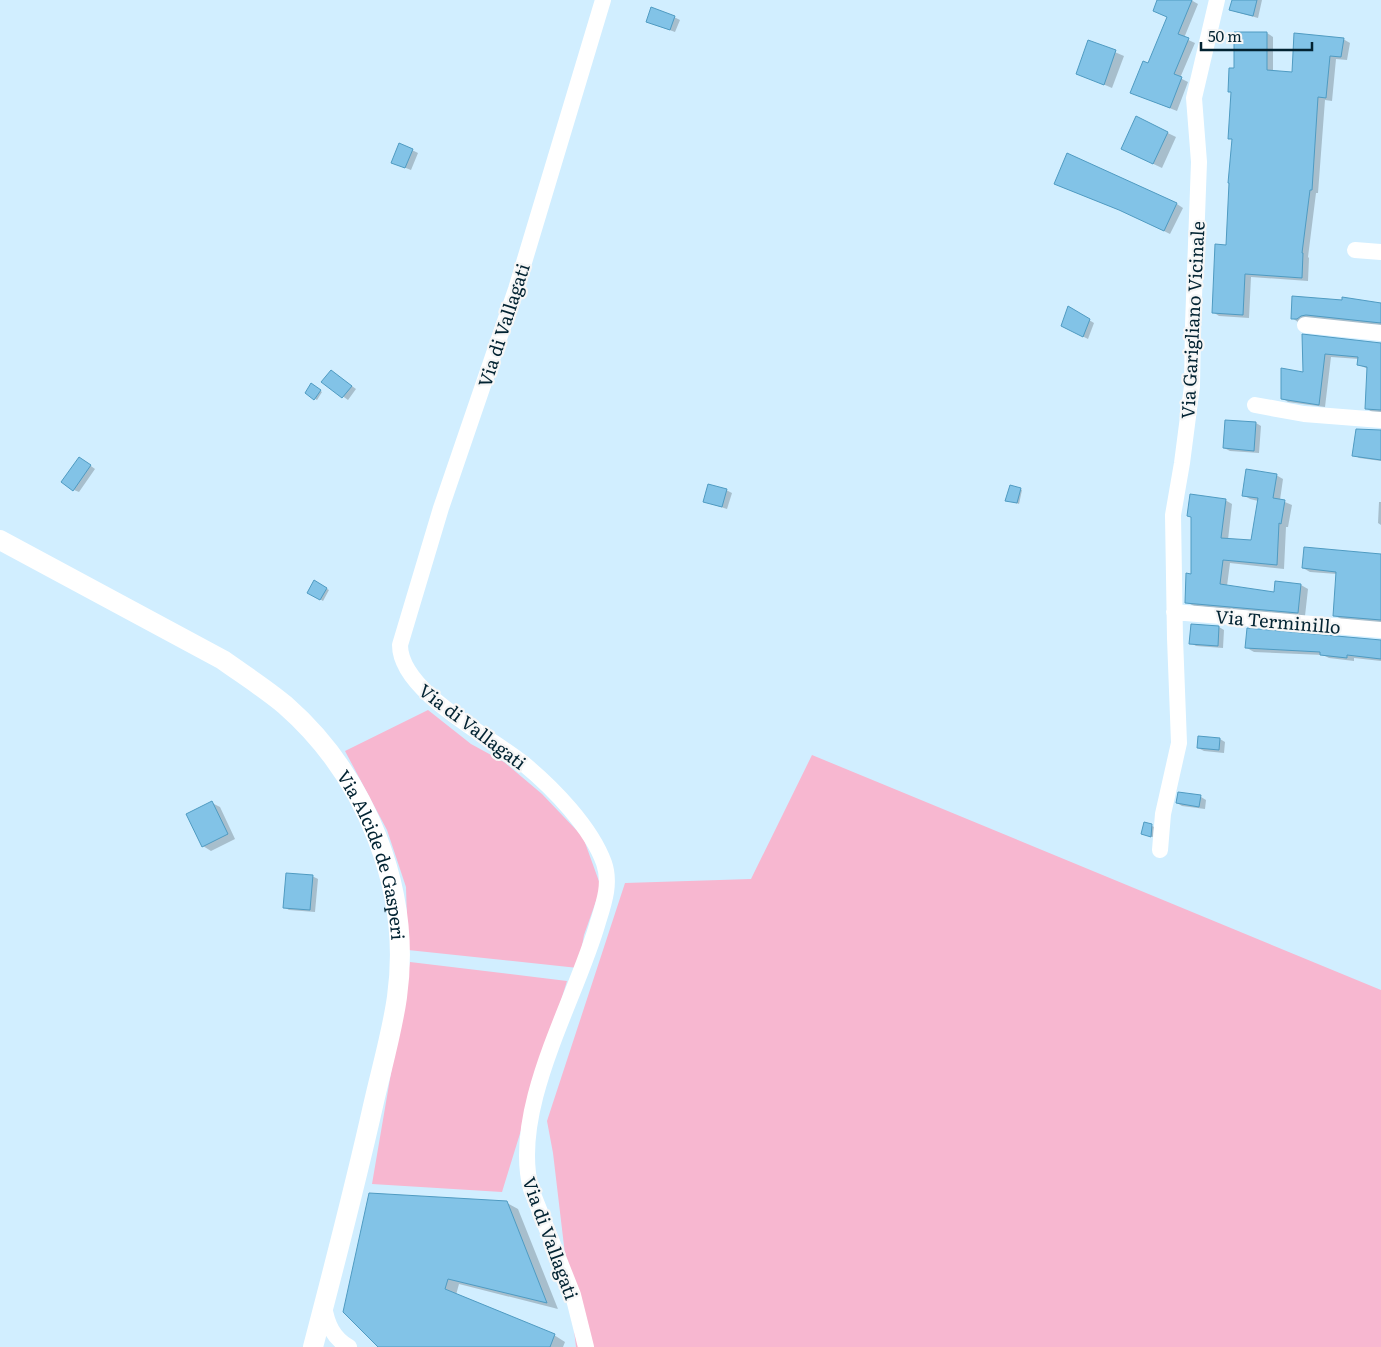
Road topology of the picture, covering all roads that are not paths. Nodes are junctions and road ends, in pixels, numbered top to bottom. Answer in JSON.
{"nodes":[{"id":1,"x":603,"y":0,"type":"edge"},
{"id":2,"x":1217,"y":0,"type":"edge"},
{"id":3,"x":1355,"y":250,"type":"dead end"},
{"id":4,"x":1381,"y":252,"type":"edge"},
{"id":5,"x":1305,"y":325,"type":"dead end"},
{"id":6,"x":1381,"y":333,"type":"edge"},
{"id":7,"x":1255,"y":405,"type":"dead end"},
{"id":8,"x":1381,"y":420,"type":"edge"},
{"id":9,"x":0,"y":540,"type":"edge"},
{"id":10,"x":1174,"y":612,"type":"junction"},
{"id":11,"x":1381,"y":630,"type":"edge"},
{"id":12,"x":1160,"y":850,"type":"dead end"},
{"id":13,"x":324,"y":1306,"type":"junction"},
{"id":14,"x":344,"y":1344,"type":"edge"},
{"id":15,"x":313,"y":1347,"type":"edge"},
{"id":16,"x":320,"y":1347,"type":"edge"},
{"id":17,"x":586,"y":1347,"type":"edge"}],
"edges":[{"from":1,"to":17,"type":"street","name":"Via di Vallagati"},
{"from":2,"to":10,"type":"street","name":"Via Garigliano Vicinale"},
{"from":3,"to":4,"type":"street"},
{"from":5,"to":6,"type":"street"},
{"from":7,"to":8,"type":"street"},
{"from":9,"to":13,"type":"street","name":"Via Alcide de Gasperi"},
{"from":10,"to":11,"type":"street","name":"Via Terminillo"},
{"from":10,"to":12,"type":"street","name":"Via Garigliano Vicinale"},
{"from":13,"to":14,"type":"street"},
{"from":13,"to":15,"type":"street","name":"Via Alcide de Gasperi"},
{"from":14,"to":16,"type":"street"}]}
